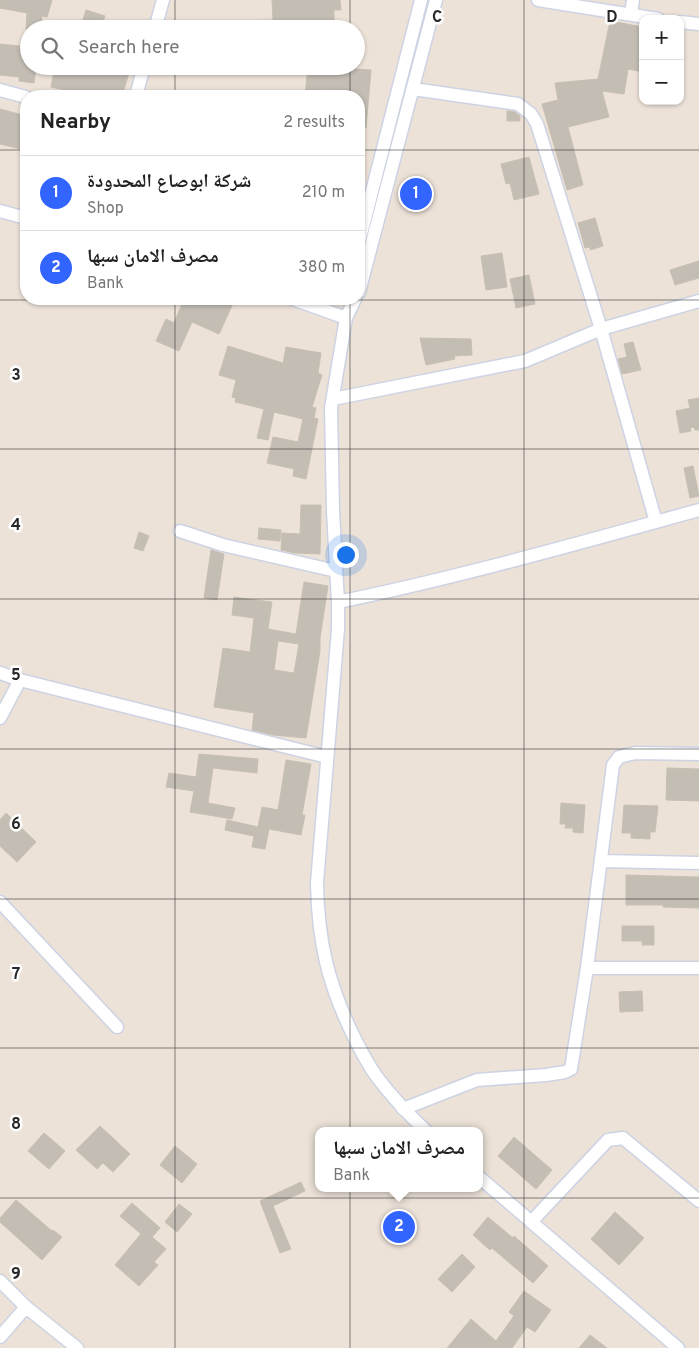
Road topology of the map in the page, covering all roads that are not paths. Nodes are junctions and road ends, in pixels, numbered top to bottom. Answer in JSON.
{"nodes":[{"id":1,"x":163,"y":0,"type":"edge"},
{"id":2,"x":421,"y":0,"type":"edge"},
{"id":3,"x":436,"y":0,"type":"edge"},
{"id":4,"x":538,"y":0,"type":"edge"},
{"id":5,"x":633,"y":0,"type":"edge"},
{"id":6,"x":631,"y":14,"type":"junction"},
{"id":7,"x":639,"y":15,"type":"edge"},
{"id":8,"x":157,"y":20,"type":"edge"},
{"id":9,"x":684,"y":22,"type":"edge"},
{"id":10,"x":699,"y":24,"type":"edge"},
{"id":11,"x":142,"y":75,"type":"edge"},
{"id":12,"x":413,"y":89,"type":"junction"},
{"id":13,"x":0,"y":90,"type":"edge"},
{"id":14,"x":138,"y":90,"type":"edge"},
{"id":15,"x":20,"y":95,"type":"edge"},
{"id":16,"x":0,"y":211,"type":"edge"},
{"id":17,"x":20,"y":216,"type":"edge"},
{"id":18,"x":365,"y":219,"type":"edge"},
{"id":19,"x":365,"y":269,"type":"edge"},
{"id":20,"x":699,"y":302,"type":"edge"},
{"id":21,"x":325,"y":305,"type":"edge"},
{"id":22,"x":347,"y":309,"type":"edge"},
{"id":23,"x":601,"y":329,"type":"junction"},
{"id":24,"x":332,"y":398,"type":"junction"},
{"id":25,"x":699,"y":510,"type":"edge"},
{"id":26,"x":656,"y":522,"type":"junction"},
{"id":27,"x":180,"y":532,"type":"dead end"},
{"id":28,"x":336,"y":571,"type":"junction"},
{"id":29,"x":338,"y":602,"type":"junction"},
{"id":30,"x":0,"y":672,"type":"edge"},
{"id":31,"x":20,"y":680,"type":"junction"},
{"id":32,"x":0,"y":718,"type":"edge"},
{"id":33,"x":699,"y":754,"type":"edge"},
{"id":34,"x":327,"y":757,"type":"junction"},
{"id":35,"x":601,"y":861,"type":"junction"},
{"id":36,"x":699,"y":863,"type":"edge"},
{"id":37,"x":0,"y":902,"type":"edge"},
{"id":38,"x":587,"y":968,"type":"junction"},
{"id":39,"x":699,"y":968,"type":"edge"},
{"id":40,"x":117,"y":1026,"type":"dead end"},
{"id":41,"x":404,"y":1109,"type":"junction"},
{"id":42,"x":422,"y":1127,"type":"edge"},
{"id":43,"x":483,"y":1180,"type":"edge"},
{"id":44,"x":699,"y":1201,"type":"edge"},
{"id":45,"x":531,"y":1222,"type":"junction"},
{"id":46,"x":0,"y":1281,"type":"edge"},
{"id":47,"x":26,"y":1307,"type":"junction"},
{"id":48,"x":0,"y":1337,"type":"edge"},
{"id":49,"x":77,"y":1348,"type":"edge"},
{"id":50,"x":678,"y":1348,"type":"edge"}],
"edges":[{"from":1,"to":8,"type":"street"},
{"from":2,"to":18,"type":"street"},
{"from":3,"to":12,"type":"street"},
{"from":4,"to":6,"type":"street"},
{"from":5,"to":6,"type":"street"},
{"from":6,"to":7,"type":"street"},
{"from":9,"to":10,"type":"street"},
{"from":11,"to":14,"type":"street"},
{"from":12,"to":19,"type":"street"},
{"from":12,"to":23,"type":"street"},
{"from":13,"to":15,"type":"street"},
{"from":16,"to":17,"type":"street"},
{"from":20,"to":23,"type":"street"},
{"from":21,"to":22,"type":"street"},
{"from":22,"to":24,"type":"street"},
{"from":23,"to":24,"type":"street"},
{"from":23,"to":26,"type":"street"},
{"from":24,"to":28,"type":"street"},
{"from":25,"to":26,"type":"street"},
{"from":26,"to":29,"type":"street"},
{"from":27,"to":28,"type":"street"},
{"from":28,"to":29,"type":"street"},
{"from":29,"to":34,"type":"street"},
{"from":30,"to":31,"type":"street"},
{"from":31,"to":32,"type":"street"},
{"from":31,"to":34,"type":"street"},
{"from":33,"to":35,"type":"street"},
{"from":34,"to":41,"type":"street"},
{"from":35,"to":36,"type":"street"},
{"from":35,"to":38,"type":"street"},
{"from":37,"to":40,"type":"street"},
{"from":38,"to":39,"type":"street"},
{"from":38,"to":41,"type":"street"},
{"from":41,"to":42,"type":"street"},
{"from":43,"to":45,"type":"street"},
{"from":44,"to":45,"type":"street"},
{"from":45,"to":50,"type":"street"},
{"from":46,"to":47,"type":"street"},
{"from":47,"to":48,"type":"street"},
{"from":47,"to":49,"type":"street"}]}
